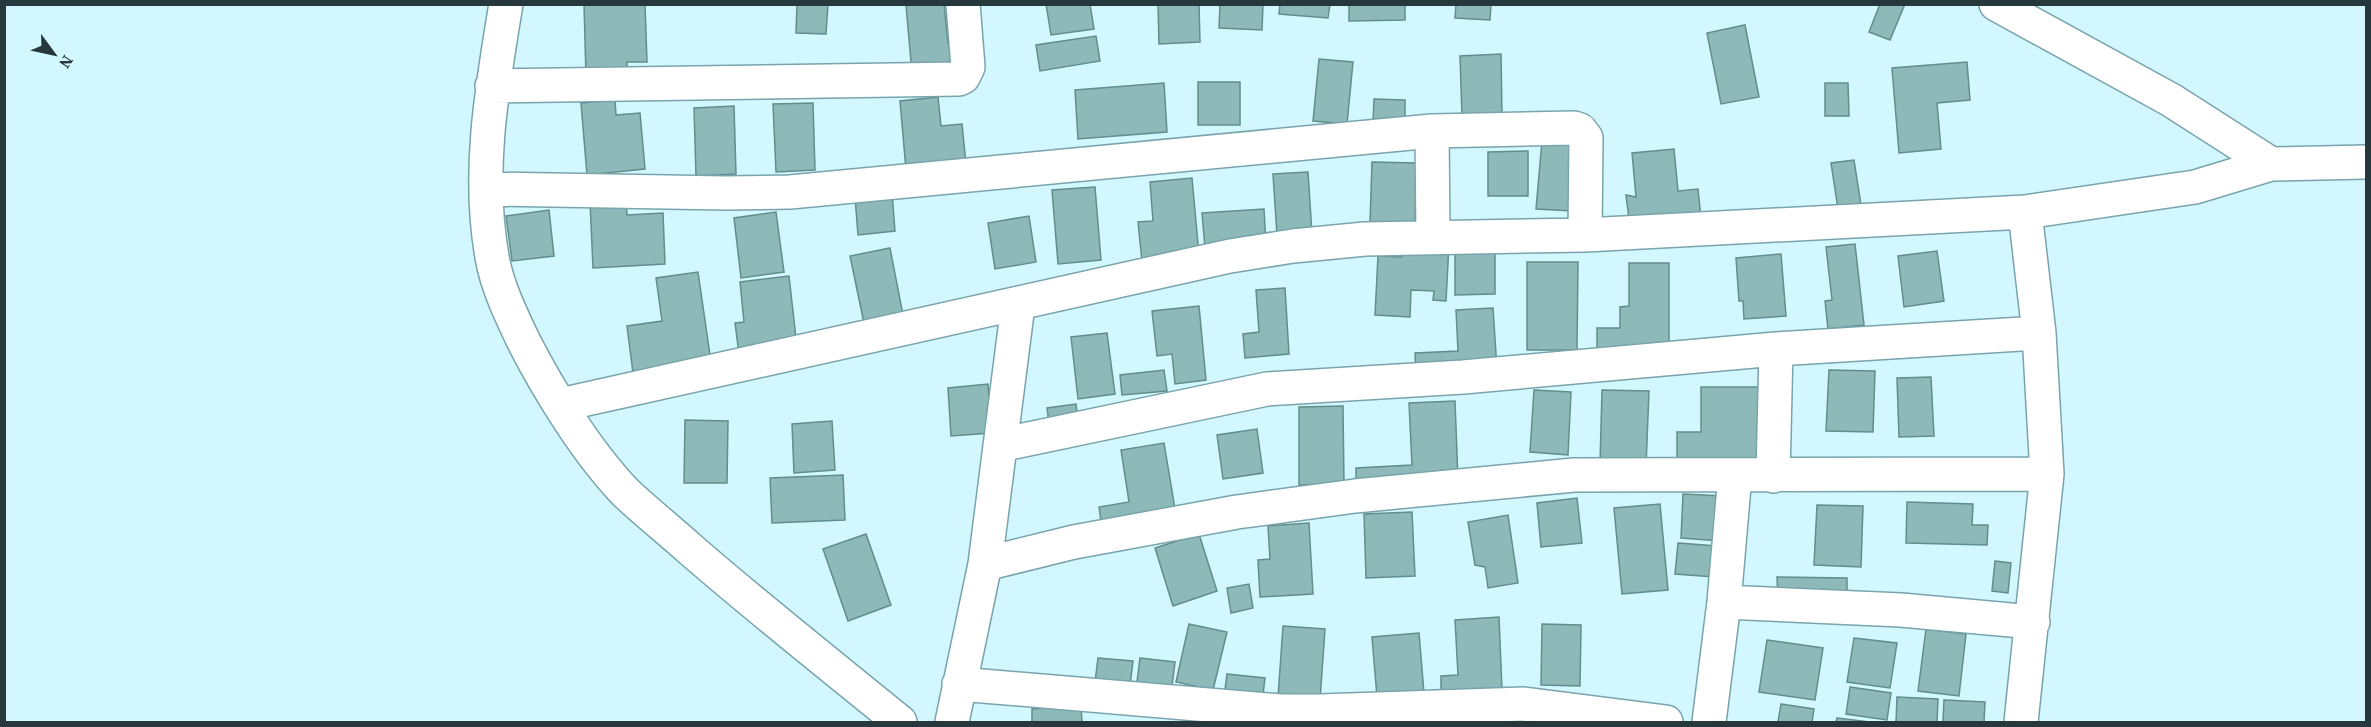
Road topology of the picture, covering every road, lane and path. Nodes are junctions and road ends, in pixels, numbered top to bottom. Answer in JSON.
{"nodes":[{"id":1,"x":506,"y":4,"type":"edge"},
{"id":2,"x":963,"y":4,"type":"edge"},
{"id":3,"x":1996,"y":4,"type":"edge"},
{"id":4,"x":492,"y":86,"type":"junction"},
{"id":5,"x":1432,"y":131,"type":"junction"},
{"id":6,"x":2367,"y":162,"type":"edge"},
{"id":7,"x":2271,"y":164,"type":"junction"},
{"id":8,"x":486,"y":189,"type":"junction"},
{"id":9,"x":2025,"y":212,"type":"junction"},
{"id":10,"x":1585,"y":235,"type":"junction"},
{"id":11,"x":1433,"y":237,"type":"junction"},
{"id":12,"x":1018,"y":305,"type":"junction"},
{"id":13,"x":2039,"y":333,"type":"junction"},
{"id":14,"x":1776,"y":349,"type":"junction"},
{"id":15,"x":560,"y":405,"type":"junction"},
{"id":16,"x":1000,"y":445,"type":"junction"},
{"id":17,"x":2047,"y":474,"type":"junction"},
{"id":18,"x":1735,"y":475,"type":"junction"},
{"id":19,"x":1773,"y":476,"type":"junction"},
{"id":20,"x":986,"y":564,"type":"junction"},
{"id":21,"x":1724,"y":602,"type":"junction"},
{"id":22,"x":2033,"y":622,"type":"junction"},
{"id":23,"x":959,"y":684,"type":"junction"},
{"id":24,"x":900,"y":723,"type":"edge"},
{"id":25,"x":952,"y":723,"type":"edge"},
{"id":26,"x":1666,"y":723,"type":"edge"},
{"id":27,"x":1709,"y":723,"type":"edge"},
{"id":28,"x":2021,"y":723,"type":"edge"}],
"edges":[{"from":1,"to":4,"type":"street"},
{"from":2,"to":4,"type":"street"},
{"from":3,"to":7,"type":"street"},
{"from":4,"to":8,"type":"street"},
{"from":5,"to":8,"type":"street"},
{"from":5,"to":10,"type":"street"},
{"from":5,"to":11,"type":"street"},
{"from":6,"to":7,"type":"street"},
{"from":7,"to":9,"type":"street"},
{"from":8,"to":15,"type":"street"},
{"from":9,"to":10,"type":"street"},
{"from":9,"to":13,"type":"street"},
{"from":10,"to":11,"type":"street"},
{"from":11,"to":12,"type":"street"},
{"from":12,"to":15,"type":"street"},
{"from":12,"to":16,"type":"street"},
{"from":13,"to":14,"type":"street"},
{"from":13,"to":17,"type":"street"},
{"from":14,"to":16,"type":"street"},
{"from":14,"to":19,"type":"street"},
{"from":15,"to":24,"type":"street"},
{"from":16,"to":20,"type":"street"},
{"from":17,"to":19,"type":"street"},
{"from":17,"to":22,"type":"street"},
{"from":18,"to":19,"type":"street"},
{"from":18,"to":20,"type":"street"},
{"from":18,"to":21,"type":"street"},
{"from":20,"to":23,"type":"street"},
{"from":21,"to":22,"type":"street"},
{"from":21,"to":27,"type":"street"},
{"from":22,"to":28,"type":"street"},
{"from":23,"to":25,"type":"street"},
{"from":23,"to":26,"type":"street"}]}
